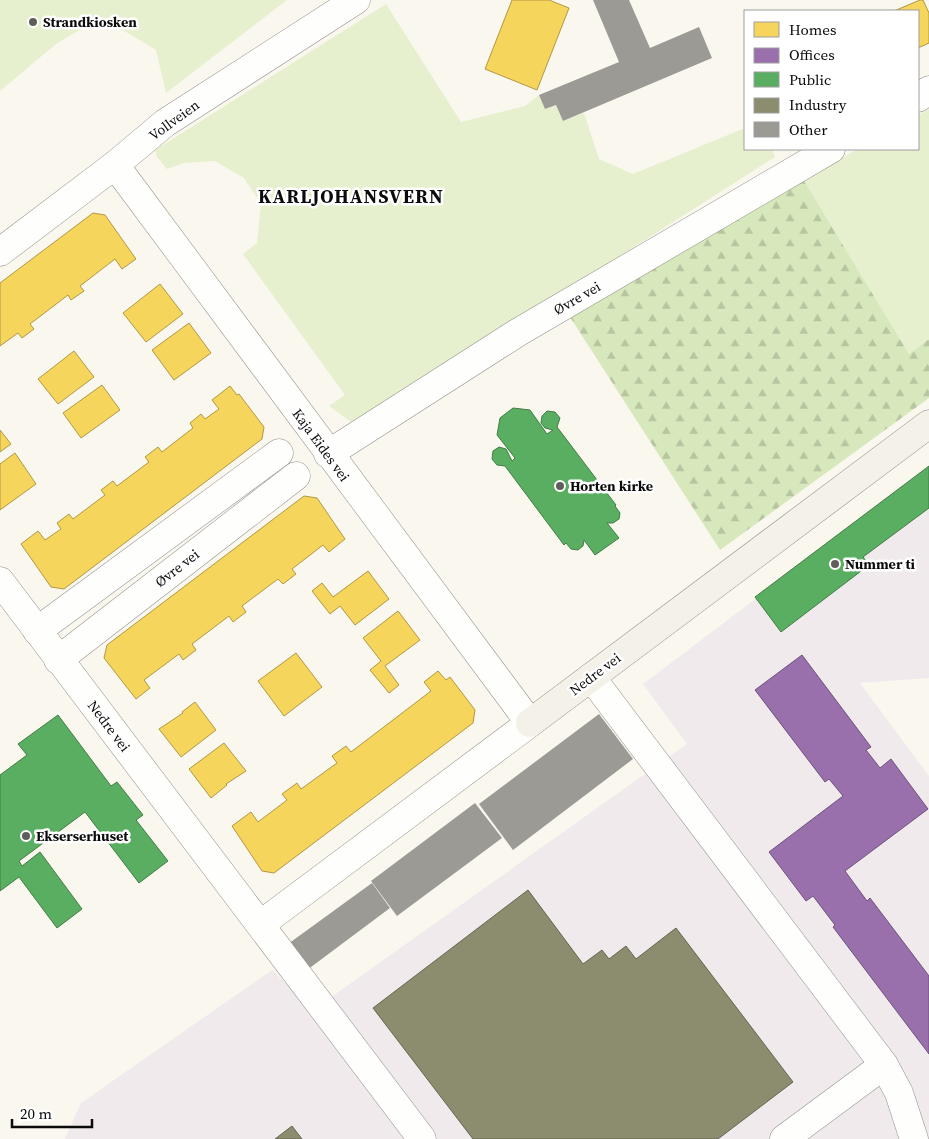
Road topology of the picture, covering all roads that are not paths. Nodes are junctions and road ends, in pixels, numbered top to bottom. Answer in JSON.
{"nodes":[{"id":1,"x":356,"y":0,"type":"edge"},
{"id":2,"x":829,"y":150,"type":"edge"},
{"id":3,"x":115,"y":165,"type":"junction"},
{"id":4,"x":0,"y":252,"type":"edge"},
{"id":5,"x":929,"y":424,"type":"edge"},
{"id":6,"x":279,"y":453,"type":"dead end"},
{"id":7,"x":328,"y":454,"type":"junction"},
{"id":8,"x":296,"y":476,"type":"dead end"},
{"id":9,"x":0,"y":581,"type":"edge"},
{"id":10,"x":37,"y":631,"type":"junction"},
{"id":11,"x":58,"y":660,"type":"junction"},
{"id":12,"x":591,"y":677,"type":"junction"},
{"id":13,"x":530,"y":723,"type":"junction"},
{"id":14,"x":261,"y":924,"type":"junction"},
{"id":15,"x":884,"y":1065,"type":"junction"},
{"id":16,"x":422,"y":1139,"type":"edge"},
{"id":17,"x":784,"y":1139,"type":"edge"},
{"id":18,"x":914,"y":1139,"type":"edge"}],
"edges":[{"from":1,"to":3,"type":"street","name":"Vollveien"},
{"from":2,"to":7,"type":"street","name":"Øvre vei"},
{"from":3,"to":4,"type":"street","name":"Vollveien"},
{"from":3,"to":7,"type":"street","name":"Kaja Eides vei"},
{"from":5,"to":12,"type":"main road","name":"Nedre vei"},
{"from":6,"to":10,"type":"street"},
{"from":7,"to":13,"type":"street","name":"Kaja Eides vei"},
{"from":8,"to":11,"type":"street","name":"Øvre vei"},
{"from":9,"to":10,"type":"street","name":"Nedre vei"},
{"from":10,"to":11,"type":"street","name":"Nedre vei"},
{"from":11,"to":14,"type":"street","name":"Nedre vei"},
{"from":12,"to":13,"type":"main road","name":"Nedre vei"},
{"from":12,"to":15,"type":"street"},
{"from":13,"to":14,"type":"street","name":"Nedre vei"},
{"from":14,"to":16,"type":"street","name":"Nedre vei"},
{"from":15,"to":17,"type":"street"},
{"from":15,"to":18,"type":"street"}]}
